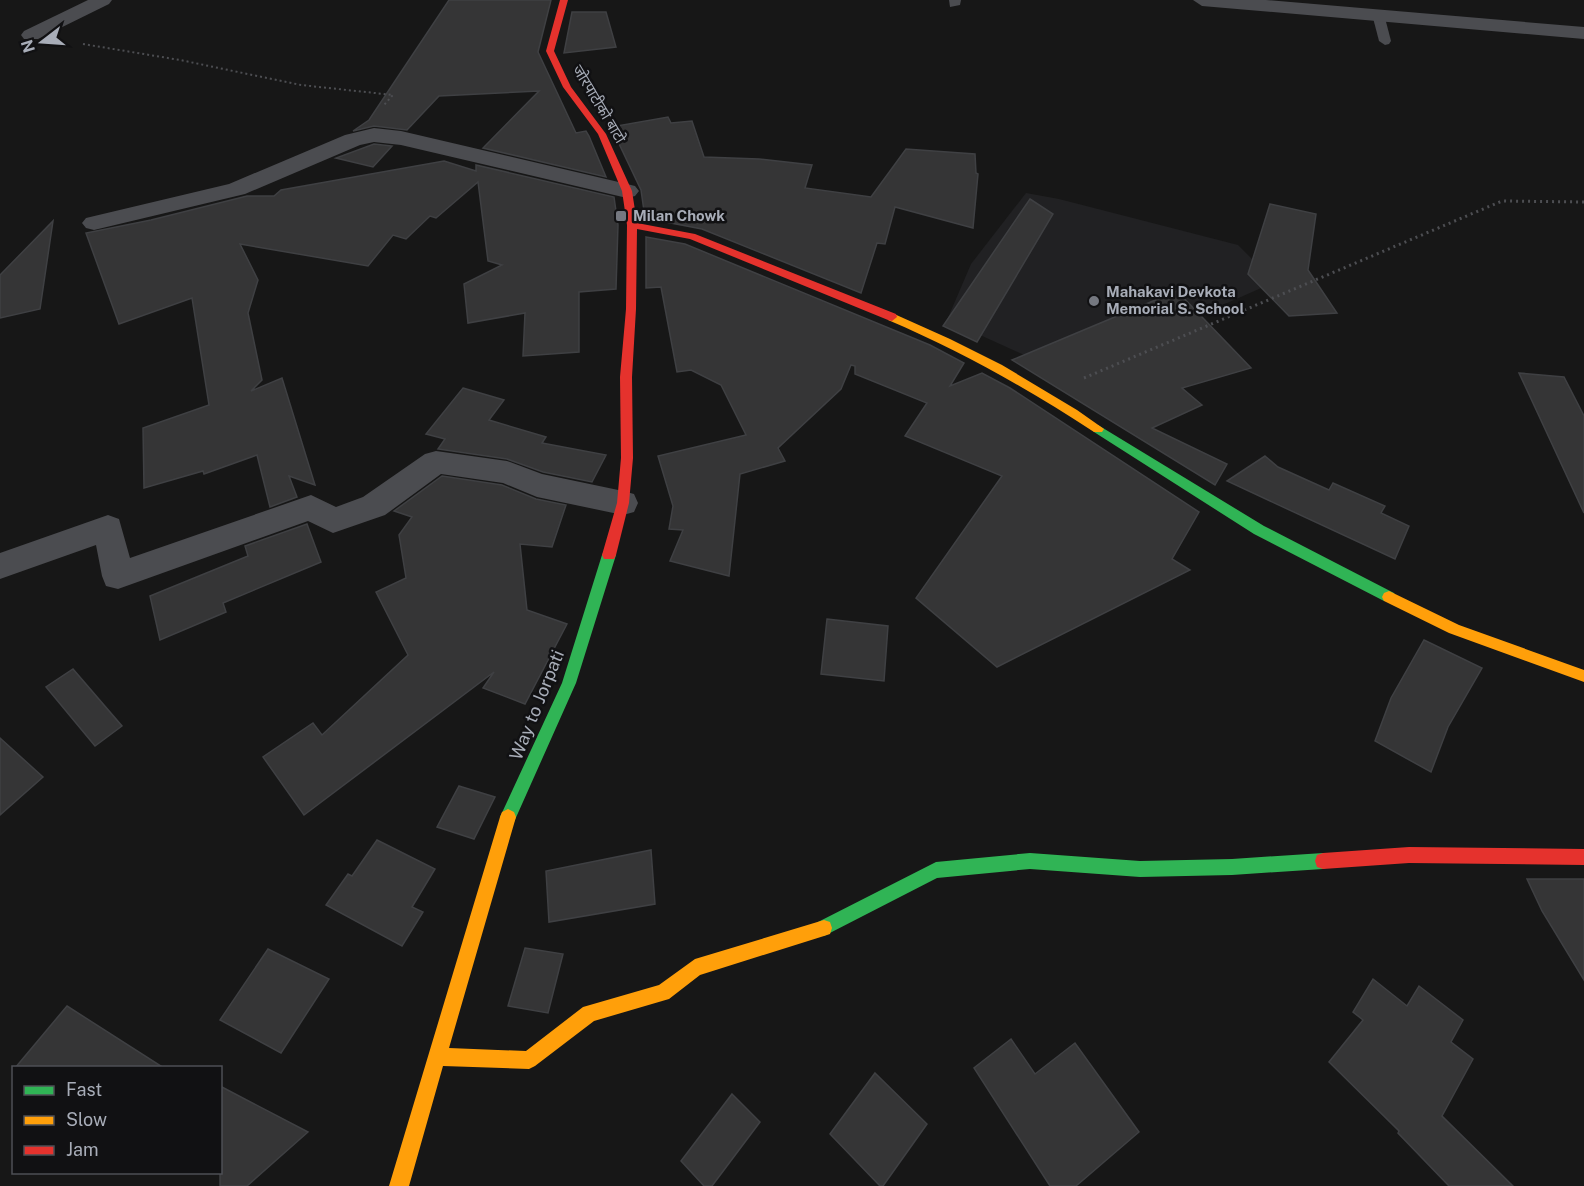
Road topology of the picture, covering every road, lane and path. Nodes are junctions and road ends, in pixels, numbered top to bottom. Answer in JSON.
{"nodes":[{"id":1,"x":102,"y":0,"type":"edge"},
{"id":2,"x":564,"y":0,"type":"edge"},
{"id":3,"x":1202,"y":0,"type":"edge"},
{"id":4,"x":1378,"y":14,"type":"junction"},
{"id":5,"x":1584,"y":33,"type":"edge"},
{"id":6,"x":31,"y":35,"type":"joint"},
{"id":7,"x":1385,"y":41,"type":"dead end"},
{"id":8,"x":353,"y":140,"type":"junction"},
{"id":9,"x":627,"y":191,"type":"junction"},
{"id":10,"x":1584,"y":202,"type":"edge"},
{"id":11,"x":94,"y":223,"type":"dead end"},
{"id":12,"x":632,"y":225,"type":"junction"},
{"id":13,"x":1044,"y":395,"type":"junction"},
{"id":14,"x":623,"y":503,"type":"junction"},
{"id":15,"x":0,"y":567,"type":"edge"},
{"id":16,"x":1584,"y":676,"type":"edge"},
{"id":17,"x":1584,"y":857,"type":"edge"},
{"id":18,"x":436,"y":1057,"type":"junction"},
{"id":19,"x":399,"y":1186,"type":"edge"}],
"edges":[{"from":1,"to":6,"type":"street"},
{"from":2,"to":9,"type":"street","name":"जोरपाटीको बाटो"},
{"from":3,"to":4,"type":"street"},
{"from":4,"to":5,"type":"street"},
{"from":4,"to":7,"type":"lane"},
{"from":6,"to":8,"type":"path"},
{"from":8,"to":9,"type":"street"},
{"from":8,"to":11,"type":"street"},
{"from":9,"to":12,"type":"street","name":"जोरपाटीको बाटो"},
{"from":10,"to":13,"type":"path"},
{"from":12,"to":13,"type":"street"},
{"from":12,"to":14,"type":"street","name":"Way to Jorpati"},
{"from":13,"to":16,"type":"street"},
{"from":14,"to":15,"type":"street"},
{"from":14,"to":18,"type":"street","name":"Way to Jorpati"},
{"from":17,"to":18,"type":"street"},
{"from":18,"to":19,"type":"street","name":"Way to Jorpati"}]}
